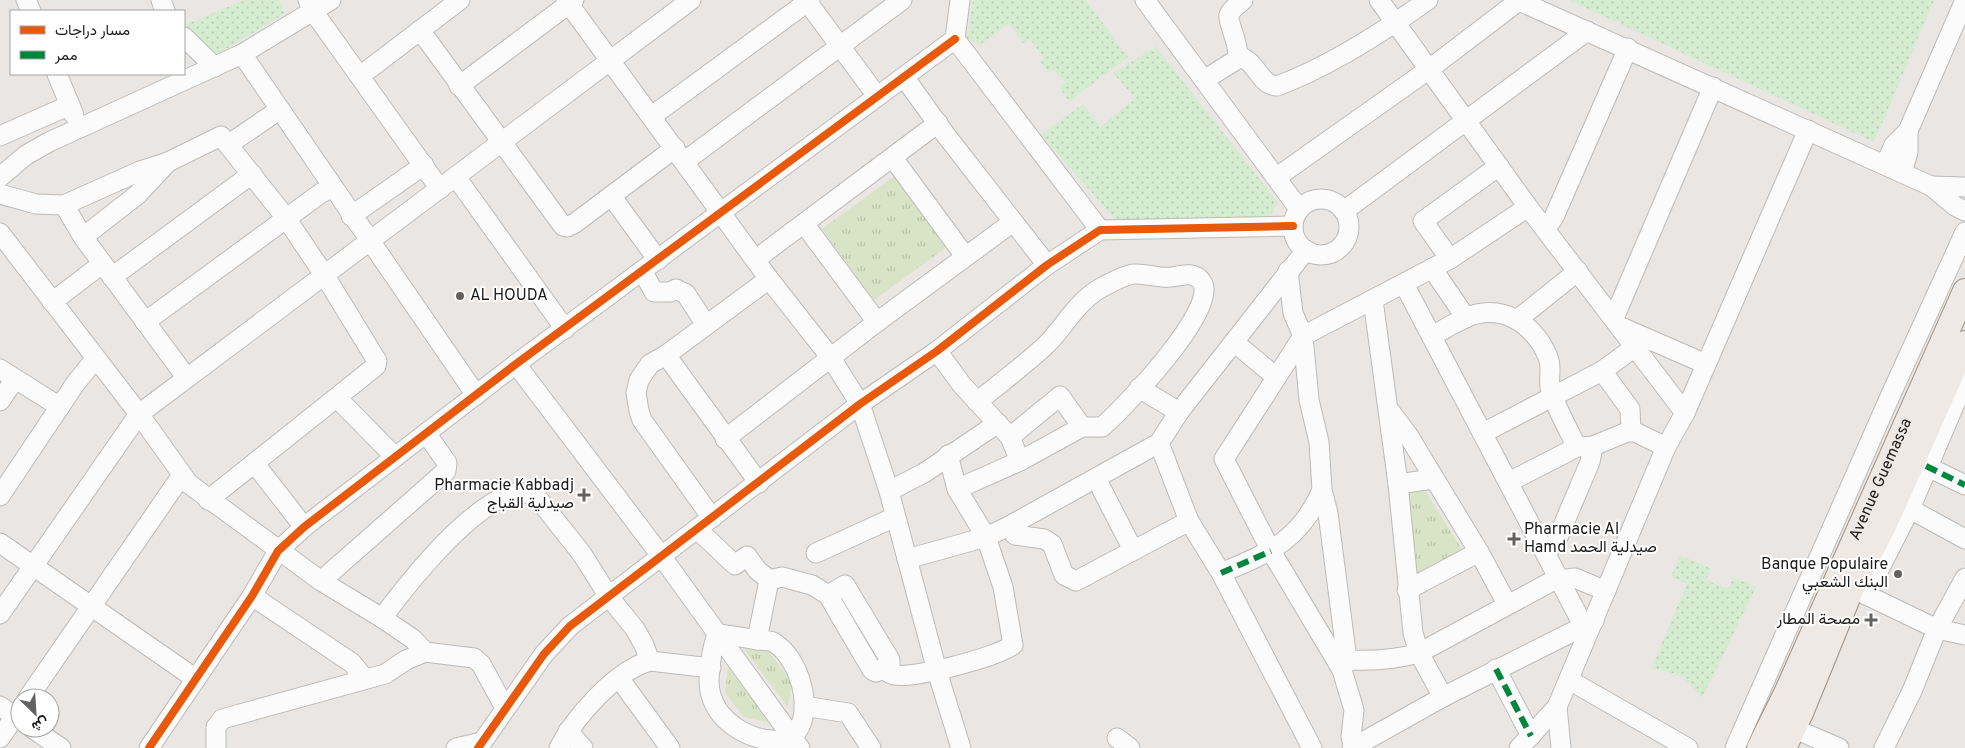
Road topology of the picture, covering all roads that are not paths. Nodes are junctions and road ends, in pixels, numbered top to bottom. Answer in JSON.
{"nodes":[{"id":1,"x":331,"y":0,"type":"edge"},
{"id":2,"x":460,"y":0,"type":"edge"},
{"id":3,"x":692,"y":0,"type":"edge"},
{"id":4,"x":902,"y":0,"type":"edge"},
{"id":5,"x":960,"y":0,"type":"edge"},
{"id":6,"x":1145,"y":0,"type":"edge"},
{"id":7,"x":1243,"y":0,"type":"edge"},
{"id":8,"x":1379,"y":0,"type":"edge"},
{"id":9,"x":1428,"y":0,"type":"edge"},
{"id":10,"x":1519,"y":0,"type":"edge"},
{"id":11,"x":1964,"y":0,"type":"edge"},
{"id":12,"x":570,"y":1,"type":"edge"},
{"id":13,"x":808,"y":1,"type":"edge"},
{"id":14,"x":311,"y":5,"type":"edge"},
{"id":15,"x":1395,"y":24,"type":"junction"},
{"id":16,"x":420,"y":30,"type":"junction"},
{"id":17,"x":1586,"y":30,"type":"junction"},
{"id":18,"x":185,"y":38,"type":"edge"},
{"id":19,"x":955,"y":39,"type":"junction"},
{"id":20,"x":838,"y":46,"type":"junction"},
{"id":21,"x":1628,"y":48,"type":"junction"},
{"id":22,"x":242,"y":54,"type":"junction"},
{"id":23,"x":1238,"y":57,"type":"junction"},
{"id":24,"x":611,"y":61,"type":"junction"},
{"id":25,"x":215,"y":67,"type":"junction"},
{"id":26,"x":1428,"y":70,"type":"junction"},
{"id":27,"x":57,"y":75,"type":"edge"},
{"id":28,"x":360,"y":76,"type":"junction"},
{"id":29,"x":904,"y":77,"type":"junction"},
{"id":30,"x":177,"y":79,"type":"edge"},
{"id":31,"x":1204,"y":80,"type":"junction"},
{"id":32,"x":459,"y":86,"type":"junction"},
{"id":33,"x":1713,"y":87,"type":"junction"},
{"id":34,"x":877,"y":96,"type":"junction"},
{"id":35,"x":70,"y":105,"type":"junction"},
{"id":36,"x":280,"y":110,"type":"junction"},
{"id":37,"x":652,"y":116,"type":"junction"},
{"id":38,"x":1466,"y":119,"type":"junction"},
{"id":39,"x":938,"y":123,"type":"junction"},
{"id":40,"x":80,"y":128,"type":"junction"},
{"id":41,"x":1808,"y":130,"type":"junction"},
{"id":42,"x":1908,"y":131,"type":"junction"},
{"id":43,"x":0,"y":136,"type":"edge"},
{"id":44,"x":501,"y":143,"type":"junction"},
{"id":45,"x":229,"y":144,"type":"junction"},
{"id":46,"x":680,"y":154,"type":"junction"},
{"id":47,"x":26,"y":155,"type":"junction"},
{"id":48,"x":893,"y":158,"type":"junction"},
{"id":49,"x":0,"y":162,"type":"edge"},
{"id":50,"x":168,"y":162,"type":"junction"},
{"id":51,"x":424,"y":165,"type":"junction"},
{"id":52,"x":1885,"y":165,"type":"junction"},
{"id":53,"x":1500,"y":166,"type":"junction"},
{"id":54,"x":1902,"y":173,"type":"junction"},
{"id":55,"x":252,"y":174,"type":"junction"},
{"id":56,"x":0,"y":177,"type":"edge"},
{"id":57,"x":456,"y":177,"type":"junction"},
{"id":58,"x":1277,"y":177,"type":"junction"},
{"id":59,"x":1931,"y":186,"type":"junction"},
{"id":60,"x":1965,"y":187,"type":"edge"},
{"id":61,"x":332,"y":188,"type":"junction"},
{"id":62,"x":440,"y":189,"type":"junction"},
{"id":63,"x":0,"y":194,"type":"edge"},
{"id":64,"x":612,"y":197,"type":"junction"},
{"id":65,"x":64,"y":205,"type":"junction"},
{"id":66,"x":1528,"y":207,"type":"junction"},
{"id":67,"x":1344,"y":211,"type":"junction"},
{"id":68,"x":1965,"y":211,"type":"edge"},
{"id":69,"x":722,"y":213,"type":"junction"},
{"id":70,"x":351,"y":216,"type":"junction"},
{"id":71,"x":1296,"y":217,"type":"junction"},
{"id":72,"x":286,"y":218,"type":"junction"},
{"id":73,"x":1013,"y":222,"type":"junction"},
{"id":74,"x":805,"y":224,"type":"junction"},
{"id":75,"x":1546,"y":229,"type":"junction"},
{"id":76,"x":1100,"y":230,"type":"junction"},
{"id":77,"x":1965,"y":232,"type":"edge"},
{"id":78,"x":0,"y":233,"type":"edge"},
{"id":79,"x":83,"y":237,"type":"junction"},
{"id":80,"x":370,"y":243,"type":"junction"},
{"id":81,"x":1306,"y":250,"type":"junction"},
{"id":82,"x":965,"y":256,"type":"junction"},
{"id":83,"x":756,"y":259,"type":"junction"},
{"id":84,"x":1450,"y":259,"type":"junction"},
{"id":85,"x":658,"y":260,"type":"junction"},
{"id":86,"x":1047,"y":265,"type":"junction"},
{"id":87,"x":1432,"y":268,"type":"junction"},
{"id":88,"x":107,"y":270,"type":"junction"},
{"id":89,"x":1288,"y":271,"type":"junction"},
{"id":90,"x":1578,"y":271,"type":"junction"},
{"id":91,"x":643,"y":272,"type":"junction"},
{"id":92,"x":325,"y":276,"type":"junction"},
{"id":93,"x":770,"y":279,"type":"junction"},
{"id":94,"x":1404,"y":284,"type":"junction"},
{"id":95,"x":1965,"y":292,"type":"edge"},
{"id":96,"x":1373,"y":300,"type":"junction"},
{"id":97,"x":52,"y":302,"type":"junction"},
{"id":98,"x":1466,"y":318,"type":"junction"},
{"id":99,"x":1518,"y":319,"type":"junction"},
{"id":100,"x":145,"y":322,"type":"junction"},
{"id":101,"x":877,"y":322,"type":"junction"},
{"id":102,"x":1617,"y":322,"type":"junction"},
{"id":103,"x":706,"y":325,"type":"junction"},
{"id":104,"x":564,"y":329,"type":"junction"},
{"id":105,"x":1303,"y":336,"type":"junction"},
{"id":106,"x":1432,"y":336,"type":"junction"},
{"id":107,"x":1234,"y":342,"type":"junction"},
{"id":108,"x":1965,"y":343,"type":"edge"},
{"id":109,"x":1635,"y":347,"type":"junction"},
{"id":110,"x":937,"y":351,"type":"junction"},
{"id":111,"x":666,"y":356,"type":"junction"},
{"id":112,"x":831,"y":358,"type":"junction"},
{"id":113,"x":95,"y":359,"type":"junction"},
{"id":114,"x":516,"y":364,"type":"junction"},
{"id":115,"x":1706,"y":364,"type":"junction"},
{"id":116,"x":1602,"y":371,"type":"junction"},
{"id":117,"x":8,"y":374,"type":"edge"},
{"id":118,"x":186,"y":377,"type":"junction"},
{"id":119,"x":1276,"y":377,"type":"junction"},
{"id":120,"x":1139,"y":388,"type":"junction"},
{"id":121,"x":1963,"y":391,"type":"edge"},
{"id":122,"x":476,"y":395,"type":"junction"},
{"id":123,"x":1553,"y":397,"type":"junction"},
{"id":124,"x":337,"y":398,"type":"junction"},
{"id":125,"x":0,"y":401,"type":"edge"},
{"id":126,"x":977,"y":402,"type":"junction"},
{"id":127,"x":860,"y":404,"type":"junction"},
{"id":128,"x":60,"y":407,"type":"junction"},
{"id":129,"x":1389,"y":409,"type":"junction"},
{"id":130,"x":1178,"y":412,"type":"junction"},
{"id":131,"x":1684,"y":413,"type":"junction"},
{"id":132,"x":139,"y":414,"type":"junction"},
{"id":133,"x":998,"y":423,"type":"junction"},
{"id":134,"x":1082,"y":428,"type":"junction"},
{"id":135,"x":1632,"y":431,"type":"junction"},
{"id":136,"x":426,"y":433,"type":"junction"},
{"id":137,"x":1483,"y":433,"type":"junction"},
{"id":138,"x":1010,"y":437,"type":"junction"},
{"id":139,"x":725,"y":439,"type":"junction"},
{"id":140,"x":1159,"y":442,"type":"junction"},
{"id":141,"x":1585,"y":447,"type":"junction"},
{"id":142,"x":1666,"y":447,"type":"junction"},
{"id":143,"x":948,"y":455,"type":"junction"},
{"id":144,"x":395,"y":457,"type":"junction"},
{"id":145,"x":1020,"y":461,"type":"junction"},
{"id":146,"x":255,"y":464,"type":"junction"},
{"id":147,"x":1926,"y":466,"type":"junction"},
{"id":148,"x":182,"y":475,"type":"junction"},
{"id":149,"x":1096,"y":478,"type":"junction"},
{"id":150,"x":1433,"y":479,"type":"junction"},
{"id":151,"x":1509,"y":482,"type":"junction"},
{"id":152,"x":758,"y":483,"type":"junction"},
{"id":153,"x":1398,"y":484,"type":"junction"},
{"id":154,"x":3,"y":485,"type":"edge"},
{"id":155,"x":1965,"y":485,"type":"edge"},
{"id":156,"x":957,"y":489,"type":"junction"},
{"id":157,"x":1322,"y":490,"type":"junction"},
{"id":158,"x":889,"y":491,"type":"junction"},
{"id":159,"x":208,"y":500,"type":"junction"},
{"id":160,"x":1910,"y":509,"type":"junction"},
{"id":161,"x":895,"y":517,"type":"junction"},
{"id":162,"x":712,"y":518,"type":"junction"},
{"id":163,"x":1189,"y":521,"type":"junction"},
{"id":164,"x":1009,"y":526,"type":"junction"},
{"id":165,"x":304,"y":527,"type":"junction"},
{"id":166,"x":697,"y":529,"type":"junction"},
{"id":167,"x":986,"y":537,"type":"junction"},
{"id":168,"x":1965,"y":540,"type":"edge"},
{"id":169,"x":0,"y":543,"type":"edge"},
{"id":170,"x":1132,"y":550,"type":"junction"},
{"id":171,"x":278,"y":551,"type":"junction"},
{"id":172,"x":1271,"y":552,"type":"junction"},
{"id":173,"x":1478,"y":552,"type":"junction"},
{"id":174,"x":1546,"y":552,"type":"junction"},
{"id":175,"x":816,"y":553,"type":"dead end"},
{"id":176,"x":662,"y":557,"type":"junction"},
{"id":177,"x":908,"y":559,"type":"junction"},
{"id":178,"x":34,"y":565,"type":"junction"},
{"id":179,"x":1221,"y":573,"type":"junction"},
{"id":180,"x":1965,"y":578,"type":"edge"},
{"id":181,"x":1559,"y":579,"type":"junction"},
{"id":182,"x":770,"y":580,"type":"junction"},
{"id":183,"x":321,"y":581,"type":"junction"},
{"id":184,"x":1407,"y":590,"type":"junction"},
{"id":185,"x":1606,"y":591,"type":"junction"},
{"id":186,"x":1859,"y":592,"type":"junction"},
{"id":187,"x":252,"y":596,"type":"junction"},
{"id":188,"x":609,"y":596,"type":"junction"},
{"id":189,"x":1507,"y":604,"type":"junction"},
{"id":190,"x":93,"y":606,"type":"junction"},
{"id":191,"x":0,"y":614,"type":"edge"},
{"id":192,"x":382,"y":618,"type":"junction"},
{"id":193,"x":1588,"y":623,"type":"junction"},
{"id":194,"x":1937,"y":629,"type":"junction"},
{"id":195,"x":717,"y":634,"type":"junction"},
{"id":196,"x":1965,"y":635,"type":"edge"},
{"id":197,"x":757,"y":640,"type":"junction"},
{"id":198,"x":425,"y":652,"type":"junction"},
{"id":199,"x":1419,"y":652,"type":"junction"},
{"id":200,"x":650,"y":662,"type":"junction"},
{"id":201,"x":1344,"y":665,"type":"junction"},
{"id":202,"x":711,"y":668,"type":"junction"},
{"id":203,"x":1496,"y":669,"type":"junction"},
{"id":204,"x":937,"y":671,"type":"junction"},
{"id":205,"x":619,"y":678,"type":"junction"},
{"id":206,"x":196,"y":679,"type":"junction"},
{"id":207,"x":365,"y":679,"type":"junction"},
{"id":208,"x":1569,"y":680,"type":"junction"},
{"id":209,"x":35,"y":688,"type":"edge"},
{"id":210,"x":1443,"y":697,"type":"junction"},
{"id":211,"x":804,"y":706,"type":"junction"},
{"id":212,"x":1557,"y":707,"type":"junction"},
{"id":213,"x":505,"y":708,"type":"junction"},
{"id":214,"x":10,"y":720,"type":"edge"},
{"id":215,"x":568,"y":731,"type":"junction"},
{"id":216,"x":1784,"y":732,"type":"edge"},
{"id":217,"x":0,"y":738,"type":"edge"},
{"id":218,"x":46,"y":738,"type":"edge"},
{"id":219,"x":1525,"y":742,"type":"edge"},
{"id":220,"x":796,"y":743,"type":"edge"},
{"id":221,"x":760,"y":744,"type":"edge"},
{"id":222,"x":480,"y":745,"type":"edge"},
{"id":223,"x":61,"y":748,"type":"edge"},
{"id":224,"x":149,"y":748,"type":"edge"},
{"id":225,"x":216,"y":748,"type":"edge"},
{"id":226,"x":456,"y":748,"type":"edge"},
{"id":227,"x":560,"y":748,"type":"edge"},
{"id":228,"x":583,"y":748,"type":"edge"},
{"id":229,"x":670,"y":748,"type":"edge"},
{"id":230,"x":871,"y":748,"type":"edge"},
{"id":231,"x":961,"y":748,"type":"edge"},
{"id":232,"x":1312,"y":748,"type":"edge"},
{"id":233,"x":1353,"y":748,"type":"edge"},
{"id":234,"x":1561,"y":748,"type":"edge"},
{"id":235,"x":1688,"y":748,"type":"edge"},
{"id":236,"x":1735,"y":748,"type":"edge"},
{"id":237,"x":1759,"y":748,"type":"edge"},
{"id":238,"x":1839,"y":748,"type":"edge"},
{"id":239,"x":1884,"y":748,"type":"edge"}],
"edges":[{"from":1,"to":14,"type":"street"},
{"from":2,"to":16,"type":"street"},
{"from":3,"to":24,"type":"street"},
{"from":4,"to":20,"type":"street"},
{"from":5,"to":19,"type":"street"},
{"from":6,"to":31,"type":"street"},
{"from":7,"to":23,"type":"street"},
{"from":8,"to":15,"type":"street"},
{"from":9,"to":15,"type":"street"},
{"from":10,"to":17,"type":"street"},
{"from":10,"to":26,"type":"street"},
{"from":11,"to":42,"type":"street"},
{"from":12,"to":24,"type":"street"},
{"from":12,"to":32,"type":"street"},
{"from":13,"to":20,"type":"street"},
{"from":13,"to":37,"type":"street"},
{"from":14,"to":22,"type":"street"},
{"from":14,"to":28,"type":"street"},
{"from":15,"to":23,"type":"street"},
{"from":15,"to":26,"type":"street"},
{"from":16,"to":28,"type":"street"},
{"from":16,"to":32,"type":"street"},
{"from":17,"to":21,"type":"street"},
{"from":17,"to":38,"type":"street"},
{"from":18,"to":25,"type":"street"},
{"from":19,"to":29,"type":"street"},
{"from":19,"to":76,"type":"street"},
{"from":20,"to":34,"type":"street"},
{"from":20,"to":46,"type":"street"},
{"from":21,"to":33,"type":"street"},
{"from":21,"to":75,"type":"street"},
{"from":22,"to":25,"type":"street"},
{"from":22,"to":36,"type":"street"},
{"from":23,"to":31,"type":"street"},
{"from":24,"to":37,"type":"street"},
{"from":24,"to":44,"type":"street"},
{"from":25,"to":30,"type":"street"},
{"from":26,"to":38,"type":"street"},
{"from":26,"to":58,"type":"street"},
{"from":27,"to":35,"type":"street"},
{"from":28,"to":51,"type":"street"},
{"from":29,"to":34,"type":"street"},
{"from":29,"to":39,"type":"street"},
{"from":30,"to":40,"type":"street"},
{"from":31,"to":58,"type":"street"},
{"from":32,"to":44,"type":"street"},
{"from":33,"to":41,"type":"street"},
{"from":33,"to":102,"type":"street"},
{"from":34,"to":69,"type":"street"},
{"from":35,"to":40,"type":"street"},
{"from":35,"to":43,"type":"street"},
{"from":36,"to":45,"type":"street"},
{"from":36,"to":61,"type":"street"},
{"from":37,"to":46,"type":"street"},
{"from":38,"to":53,"type":"street"},
{"from":38,"to":67,"type":"street"},
{"from":39,"to":48,"type":"street"},
{"from":39,"to":73,"type":"street"},
{"from":40,"to":47,"type":"street"},
{"from":41,"to":52,"type":"street"},
{"from":41,"to":115,"type":"street"},
{"from":42,"to":52,"type":"street"},
{"from":42,"to":54,"type":"street"},
{"from":44,"to":57,"type":"street"},
{"from":44,"to":64,"type":"street"},
{"from":45,"to":50,"type":"street"},
{"from":45,"to":55,"type":"street"},
{"from":46,"to":64,"type":"street"},
{"from":46,"to":69,"type":"street"},
{"from":47,"to":49,"type":"street"},
{"from":47,"to":56,"type":"street"},
{"from":48,"to":74,"type":"street"},
{"from":48,"to":82,"type":"street"},
{"from":50,"to":65,"type":"street"},
{"from":50,"to":79,"type":"street"},
{"from":51,"to":62,"type":"street"},
{"from":51,"to":70,"type":"street"},
{"from":52,"to":54,"type":"street"},
{"from":53,"to":66,"type":"street"},
{"from":53,"to":84,"type":"street"},
{"from":54,"to":59,"type":"street"},
{"from":55,"to":72,"type":"street"},
{"from":55,"to":88,"type":"street"},
{"from":57,"to":62,"type":"street"},
{"from":57,"to":104,"type":"street"},
{"from":58,"to":71,"type":"street"},
{"from":59,"to":60,"type":"street"},
{"from":59,"to":68,"type":"street"},
{"from":61,"to":70,"type":"street"},
{"from":61,"to":72,"type":"street"},
{"from":62,"to":80,"type":"street"},
{"from":63,"to":65,"type":"street"},
{"from":64,"to":85,"type":"street"},
{"from":65,"to":79,"type":"street"},
{"from":66,"to":75,"type":"street"},
{"from":66,"to":84,"type":"street"},
{"from":67,"to":71,"type":"street"},
{"from":67,"to":81,"type":"street"},
{"from":69,"to":83,"type":"street"},
{"from":69,"to":85,"type":"street"},
{"from":70,"to":80,"type":"street"},
{"from":71,"to":76,"type":"street"},
{"from":71,"to":81,"type":"street"},
{"from":72,"to":92,"type":"street"},
{"from":72,"to":100,"type":"street"},
{"from":73,"to":82,"type":"street"},
{"from":73,"to":86,"type":"street"},
{"from":74,"to":83,"type":"street"},
{"from":74,"to":101,"type":"street"},
{"from":75,"to":90,"type":"street"},
{"from":76,"to":86,"type":"street"},
{"from":77,"to":236,"type":"street"},
{"from":78,"to":97,"type":"street"},
{"from":79,"to":88,"type":"street"},
{"from":80,"to":92,"type":"street"},
{"from":80,"to":122,"type":"street"},
{"from":81,"to":89,"type":"street"},
{"from":82,"to":101,"type":"street"},
{"from":83,"to":93,"type":"street"},
{"from":84,"to":87,"type":"street"},
{"from":85,"to":91,"type":"street"},
{"from":86,"to":110,"type":"street"},
{"from":87,"to":94,"type":"street"},
{"from":87,"to":98,"type":"street"},
{"from":88,"to":97,"type":"street"},
{"from":88,"to":100,"type":"street"},
{"from":89,"to":105,"type":"street"},
{"from":89,"to":107,"type":"street"},
{"from":90,"to":99,"type":"street"},
{"from":90,"to":102,"type":"street"},
{"from":91,"to":103,"type":"street"},
{"from":91,"to":104,"type":"street"},
{"from":92,"to":118,"type":"street"},
{"from":92,"to":124,"type":"street"},
{"from":93,"to":103,"type":"street"},
{"from":93,"to":112,"type":"street"},
{"from":94,"to":96,"type":"street"},
{"from":94,"to":106,"type":"street"},
{"from":95,"to":216,"type":"main road","name":"Avenue Guemassa"},
{"from":96,"to":105,"type":"street"},
{"from":96,"to":129,"type":"street"},
{"from":97,"to":113,"type":"street"},
{"from":98,"to":99,"type":"street"},
{"from":98,"to":106,"type":"street"},
{"from":99,"to":123,"type":"street"},
{"from":100,"to":118,"type":"street"},
{"from":101,"to":112,"type":"street"},
{"from":102,"to":109,"type":"street"},
{"from":102,"to":115,"type":"street"},
{"from":103,"to":111,"type":"street"},
{"from":104,"to":114,"type":"street"},
{"from":105,"to":119,"type":"street"},
{"from":105,"to":157,"type":"street"},
{"from":106,"to":137,"type":"street"},
{"from":107,"to":119,"type":"street"},
{"from":107,"to":130,"type":"street"},
{"from":108,"to":186,"type":"main road","name":"Avenue Guemassa"},
{"from":109,"to":116,"type":"street"},
{"from":109,"to":131,"type":"street"},
{"from":110,"to":126,"type":"street"},
{"from":110,"to":127,"type":"street"},
{"from":111,"to":139,"type":"street"},
{"from":111,"to":162,"type":"street"},
{"from":112,"to":127,"type":"street"},
{"from":112,"to":139,"type":"street"},
{"from":113,"to":128,"type":"street"},
{"from":113,"to":132,"type":"street"},
{"from":114,"to":122,"type":"street"},
{"from":114,"to":176,"type":"street"},
{"from":115,"to":131,"type":"street"},
{"from":116,"to":123,"type":"street"},
{"from":116,"to":135,"type":"street"},
{"from":117,"to":125,"type":"street"},
{"from":117,"to":128,"type":"street"},
{"from":118,"to":132,"type":"street"},
{"from":119,"to":172,"type":"street"},
{"from":120,"to":126,"type":"street"},
{"from":120,"to":130,"type":"street"},
{"from":120,"to":134,"type":"street"},
{"from":121,"to":147,"type":"street"},
{"from":122,"to":136,"type":"street"},
{"from":123,"to":137,"type":"street"},
{"from":123,"to":141,"type":"street"},
{"from":124,"to":144,"type":"street"},
{"from":124,"to":146,"type":"street"},
{"from":126,"to":133,"type":"street"},
{"from":127,"to":152,"type":"street"},
{"from":127,"to":158,"type":"street"},
{"from":128,"to":154,"type":"street"},
{"from":129,"to":150,"type":"street"},
{"from":129,"to":153,"type":"street"},
{"from":130,"to":140,"type":"street"},
{"from":131,"to":142,"type":"street"},
{"from":132,"to":148,"type":"street"},
{"from":132,"to":178,"type":"street"},
{"from":133,"to":138,"type":"street"},
{"from":133,"to":143,"type":"street"},
{"from":134,"to":138,"type":"street"},
{"from":134,"to":145,"type":"street"},
{"from":135,"to":141,"type":"street"},
{"from":135,"to":142,"type":"street"},
{"from":136,"to":144,"type":"street"},
{"from":136,"to":183,"type":"street"},
{"from":137,"to":151,"type":"street"},
{"from":138,"to":145,"type":"street"},
{"from":139,"to":152,"type":"street"},
{"from":140,"to":149,"type":"street"},
{"from":140,"to":163,"type":"street"},
{"from":141,"to":151,"type":"street"},
{"from":141,"to":174,"type":"street"},
{"from":142,"to":185,"type":"street"},
{"from":143,"to":156,"type":"street"},
{"from":143,"to":158,"type":"street"},
{"from":144,"to":165,"type":"street"},
{"from":145,"to":156,"type":"street"},
{"from":146,"to":159,"type":"street"},
{"from":146,"to":165,"type":"street"},
{"from":147,"to":155,"type":"street"},
{"from":147,"to":160,"type":"street"},
{"from":148,"to":159,"type":"street"},
{"from":148,"to":190,"type":"street"},
{"from":149,"to":164,"type":"street"},
{"from":149,"to":170,"type":"street"},
{"from":150,"to":153,"type":"street"},
{"from":150,"to":173,"type":"street"},
{"from":151,"to":174,"type":"street"},
{"from":152,"to":162,"type":"street"},
{"from":153,"to":184,"type":"street"},
{"from":156,"to":167,"type":"street"},
{"from":157,"to":172,"type":"street"},
{"from":157,"to":201,"type":"street"},
{"from":158,"to":161,"type":"street"},
{"from":159,"to":171,"type":"street"},
{"from":160,"to":168,"type":"street"},
{"from":160,"to":186,"type":"street"},
{"from":161,"to":175,"type":"street"},
{"from":161,"to":177,"type":"street"},
{"from":162,"to":166,"type":"street"},
{"from":163,"to":170,"type":"street"},
{"from":163,"to":179,"type":"street"},
{"from":164,"to":167,"type":"street"},
{"from":164,"to":170,"type":"street"},
{"from":165,"to":171,"type":"street"},
{"from":166,"to":176,"type":"street"},
{"from":166,"to":182,"type":"street"},
{"from":167,"to":177,"type":"street"},
{"from":167,"to":204,"type":"street"},
{"from":169,"to":178,"type":"street"},
{"from":171,"to":183,"type":"street"},
{"from":171,"to":187,"type":"street"},
{"from":172,"to":179,"type":"street"},
{"from":172,"to":201,"type":"street"},
{"from":173,"to":184,"type":"street"},
{"from":173,"to":189,"type":"street"},
{"from":174,"to":181,"type":"street"},
{"from":176,"to":188,"type":"street"},
{"from":176,"to":195,"type":"street"},
{"from":177,"to":204,"type":"street"},
{"from":178,"to":190,"type":"street"},
{"from":178,"to":191,"type":"street"},
{"from":179,"to":232,"type":"street"},
{"from":180,"to":194,"type":"street"},
{"from":181,"to":185,"type":"street"},
{"from":181,"to":189,"type":"street"},
{"from":181,"to":193,"type":"street"},
{"from":182,"to":197,"type":"street"},
{"from":182,"to":204,"type":"street"},
{"from":183,"to":192,"type":"street"},
{"from":184,"to":199,"type":"street"},
{"from":185,"to":193,"type":"street"},
{"from":186,"to":194,"type":"street"},
{"from":186,"to":216,"type":"main road","name":"Avenue Guemassa"},
{"from":187,"to":206,"type":"street"},
{"from":187,"to":207,"type":"street"},
{"from":188,"to":192,"type":"street"},
{"from":188,"to":200,"type":"street"},
{"from":188,"to":213,"type":"street"},
{"from":189,"to":199,"type":"street"},
{"from":190,"to":206,"type":"street"},
{"from":190,"to":209,"type":"street"},
{"from":192,"to":198,"type":"street"},
{"from":193,"to":203,"type":"street"},
{"from":193,"to":208,"type":"street"},
{"from":194,"to":196,"type":"street"},
{"from":194,"to":239,"type":"street"},
{"from":195,"to":197,"type":"street"},
{"from":195,"to":202,"type":"street"},
{"from":195,"to":220,"type":"street"},
{"from":197,"to":211,"type":"street"},
{"from":198,"to":207,"type":"street"},
{"from":198,"to":213,"type":"street"},
{"from":199,"to":201,"type":"street"},
{"from":199,"to":210,"type":"street"},
{"from":200,"to":202,"type":"street"},
{"from":200,"to":205,"type":"street"},
{"from":201,"to":233,"type":"street"},
{"from":202,"to":221,"type":"street"},
{"from":203,"to":210,"type":"street"},
{"from":203,"to":219,"type":"street"},
{"from":204,"to":231,"type":"street"},
{"from":205,"to":215,"type":"street"},
{"from":205,"to":229,"type":"street"},
{"from":206,"to":224,"type":"street"},
{"from":207,"to":225,"type":"street"},
{"from":208,"to":212,"type":"street"},
{"from":208,"to":235,"type":"street"},
{"from":210,"to":233,"type":"street"},
{"from":211,"to":220,"type":"street"},
{"from":211,"to":230,"type":"street"},
{"from":212,"to":219,"type":"street"},
{"from":212,"to":234,"type":"street"},
{"from":213,"to":222,"type":"street"},
{"from":214,"to":217,"type":"street"},
{"from":215,"to":227,"type":"street"},
{"from":215,"to":228,"type":"street"},
{"from":216,"to":237,"type":"main road","name":"Avenue Guemassa"},
{"from":216,"to":238,"type":"street"},
{"from":218,"to":223,"type":"street"},
{"from":220,"to":221,"type":"street"},
{"from":222,"to":226,"type":"street"}]}
